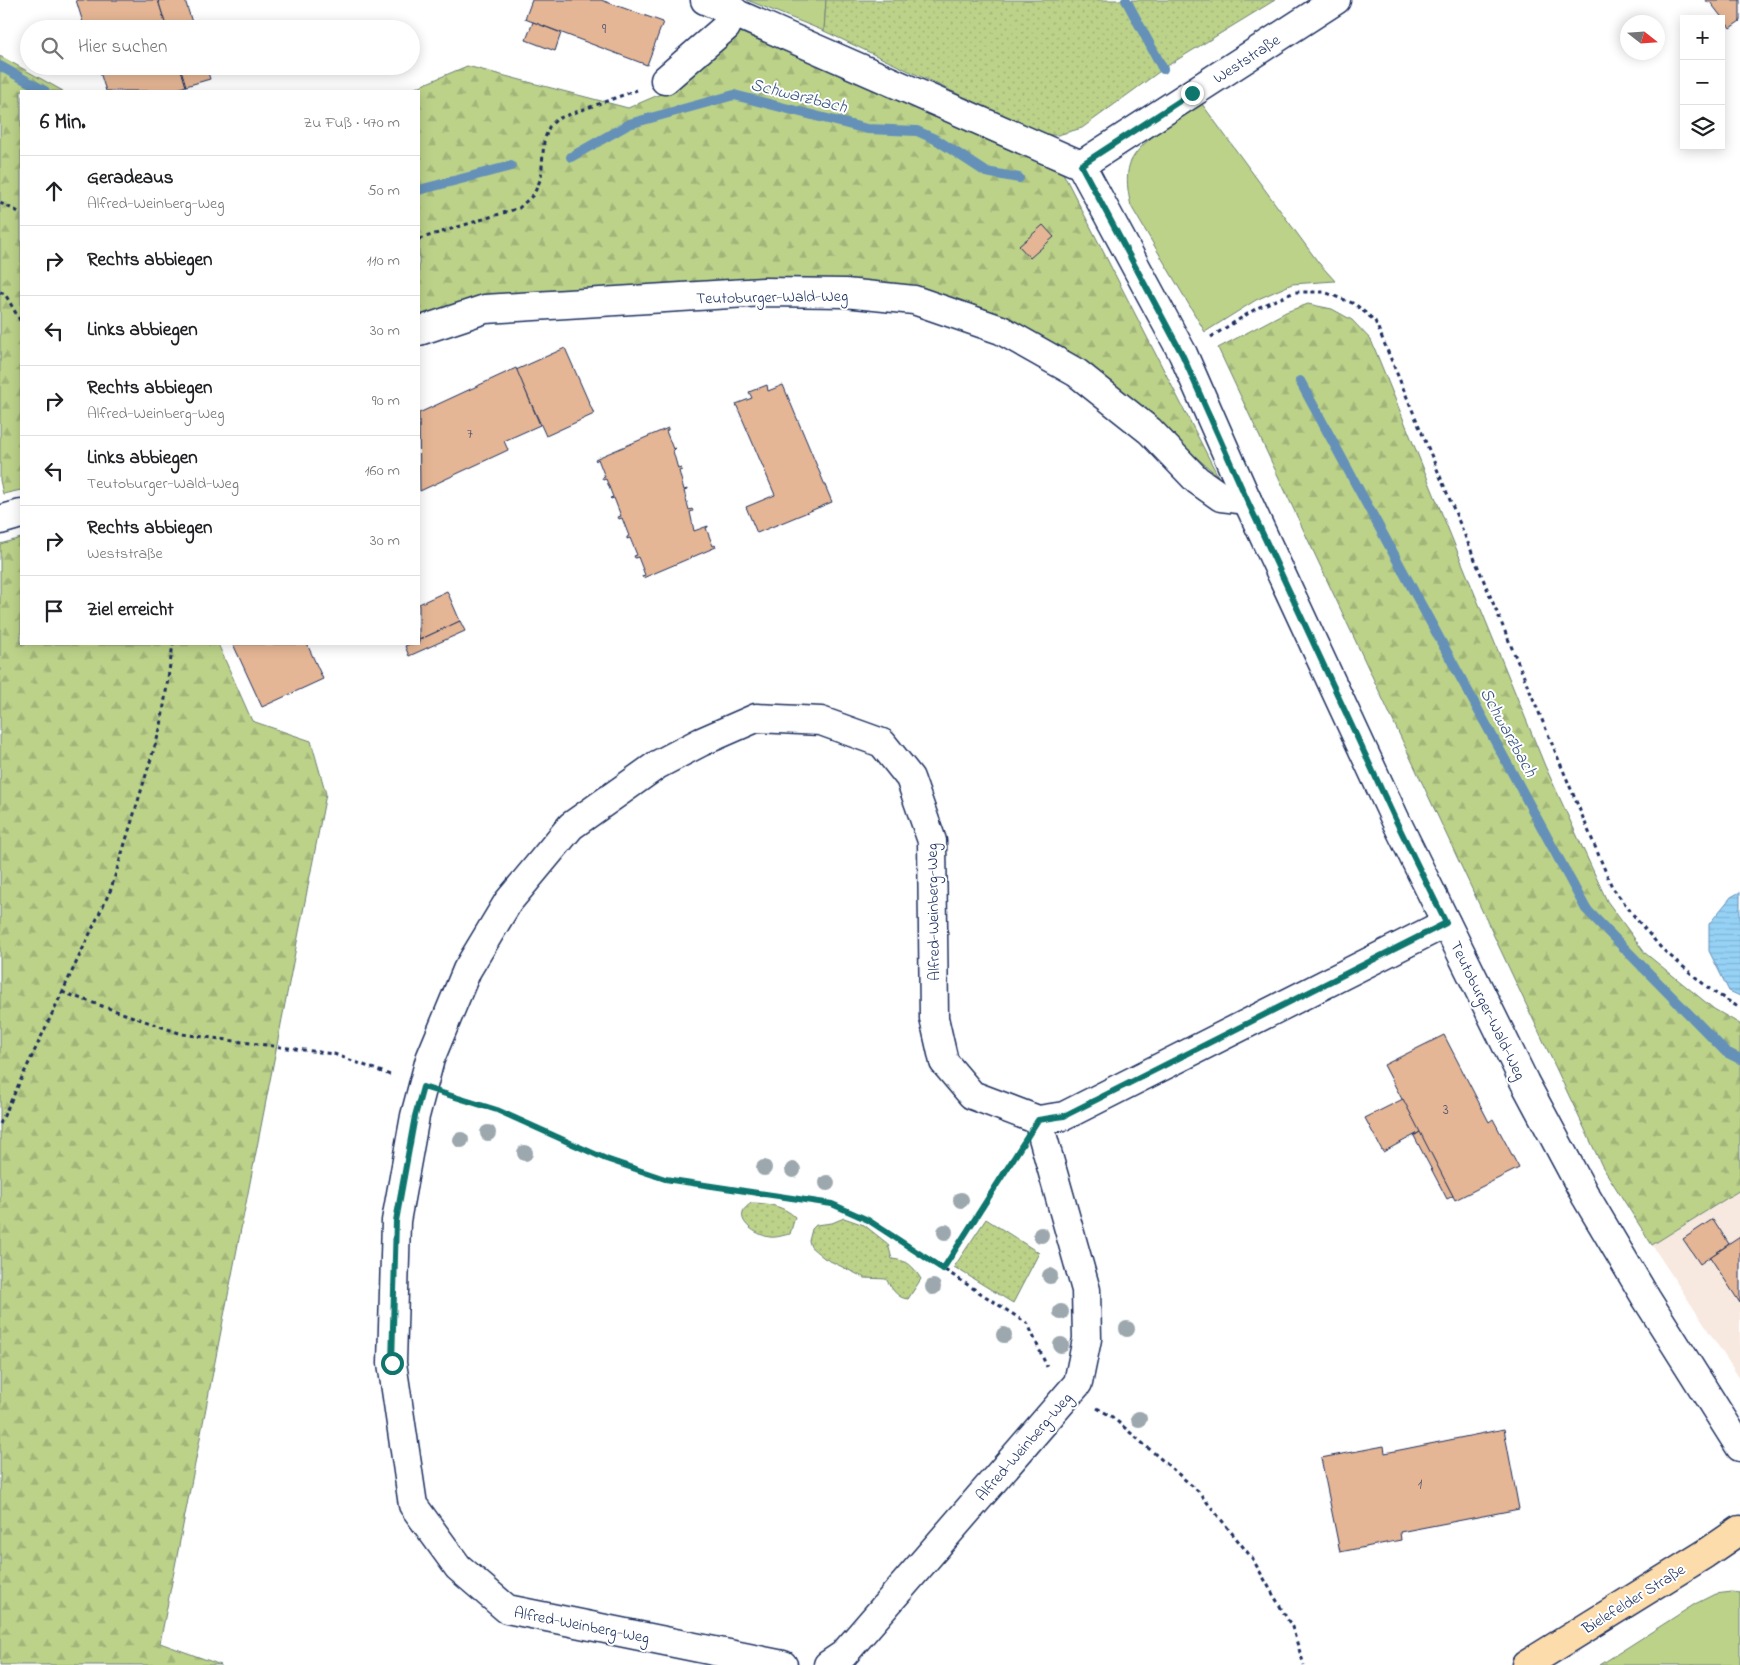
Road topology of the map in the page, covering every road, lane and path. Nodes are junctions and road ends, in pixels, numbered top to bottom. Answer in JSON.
{"nodes":[{"id":1,"x":705,"y":0,"type":"edge"},
{"id":2,"x":1336,"y":0,"type":"edge"},
{"id":3,"x":734,"y":11,"type":"junction"},
{"id":4,"x":665,"y":80,"type":"joint"},
{"id":5,"x":1081,"y":165,"type":"junction"},
{"id":6,"x":0,"y":203,"type":"edge"},
{"id":7,"x":20,"y":212,"type":"edge"},
{"id":8,"x":420,"y":239,"type":"edge"},
{"id":9,"x":0,"y":292,"type":"edge"},
{"id":10,"x":20,"y":320,"type":"edge"},
{"id":11,"x":420,"y":331,"type":"edge"},
{"id":12,"x":1182,"y":354,"type":"junction"},
{"id":13,"x":1247,"y":500,"type":"junction"},
{"id":14,"x":20,"y":514,"type":"edge"},
{"id":15,"x":0,"y":520,"type":"edge"},
{"id":16,"x":173,"y":645,"type":"edge"},
{"id":17,"x":1446,"y":923,"type":"junction"},
{"id":18,"x":62,"y":992,"type":"junction"},
{"id":19,"x":1740,"y":1008,"type":"edge"},
{"id":20,"x":423,"y":1087,"type":"junction"},
{"id":21,"x":1038,"y":1120,"type":"junction"},
{"id":22,"x":0,"y":1124,"type":"edge"},
{"id":23,"x":943,"y":1269,"type":"junction"},
{"id":24,"x":1068,"y":1393,"type":"junction"},
{"id":25,"x":1740,"y":1447,"type":"edge"},
{"id":26,"x":1740,"y":1530,"type":"edge"},
{"id":27,"x":783,"y":1665,"type":"edge"},
{"id":28,"x":828,"y":1665,"type":"edge"},
{"id":29,"x":1304,"y":1665,"type":"edge"},
{"id":30,"x":1526,"y":1665,"type":"edge"}],
"edges":[{"from":1,"to":3,"type":"street"},
{"from":2,"to":5,"type":"street","name":"Weststraße"},
{"from":3,"to":4,"type":"street"},
{"from":3,"to":5,"type":"street"},
{"from":4,"to":8,"type":"path"},
{"from":5,"to":12,"type":"street","name":"Teutoburger-Wald-Weg"},
{"from":6,"to":7,"type":"path"},
{"from":9,"to":10,"type":"path"},
{"from":11,"to":13,"type":"street","name":"Teutoburger-Wald-Weg"},
{"from":12,"to":13,"type":"street","name":"Teutoburger-Wald-Weg"},
{"from":12,"to":19,"type":"path"},
{"from":13,"to":17,"type":"street","name":"Teutoburger-Wald-Weg"},
{"from":14,"to":15,"type":"street"},
{"from":16,"to":18,"type":"path"},
{"from":17,"to":21,"type":"street","name":"Alfred-Weinberg-Weg"},
{"from":17,"to":25,"type":"street","name":"Teutoburger-Wald-Weg"},
{"from":18,"to":20,"type":"path"},
{"from":18,"to":22,"type":"path"},
{"from":20,"to":21,"type":"street","name":"Alfred-Weinberg-Weg"},
{"from":20,"to":23,"type":"path"},
{"from":20,"to":27,"type":"street","name":"Alfred-Weinberg-Weg"},
{"from":21,"to":23,"type":"path"},
{"from":21,"to":24,"type":"street","name":"Alfred-Weinberg-Weg"},
{"from":23,"to":24,"type":"path"},
{"from":24,"to":28,"type":"street","name":"Alfred-Weinberg-Weg"},
{"from":24,"to":29,"type":"path"},
{"from":26,"to":30,"type":"main road","name":"Bielefelder Straße"}]}
